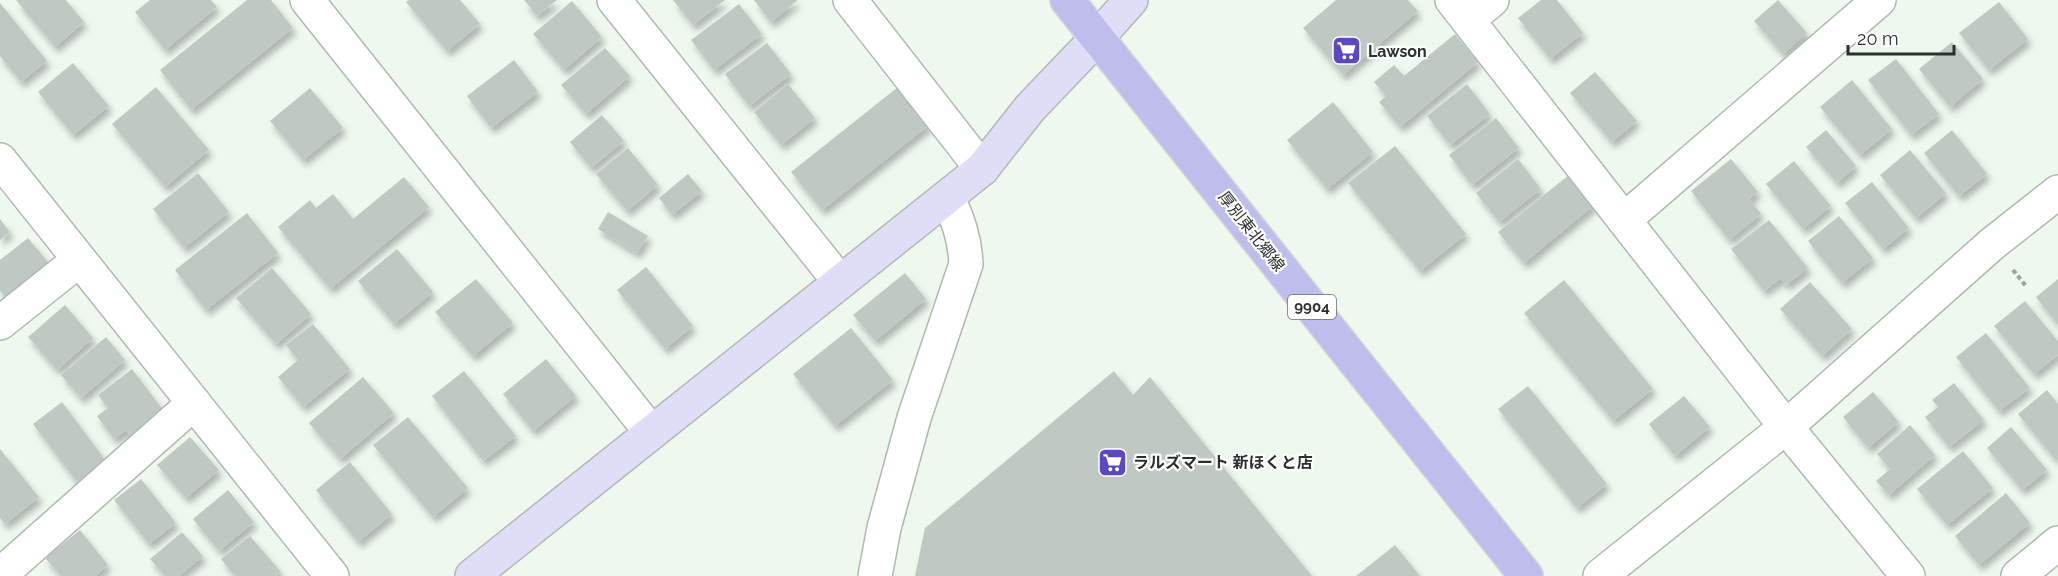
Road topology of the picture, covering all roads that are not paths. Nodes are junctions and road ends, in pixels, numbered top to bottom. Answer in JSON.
{"nodes":[{"id":1,"x":307,"y":0,"type":"edge"},
{"id":2,"x":614,"y":0,"type":"edge"},
{"id":3,"x":850,"y":0,"type":"edge"},
{"id":4,"x":1067,"y":0,"type":"edge"},
{"id":5,"x":1131,"y":0,"type":"edge"},
{"id":6,"x":1879,"y":0,"type":"edge"},
{"id":7,"x":1471,"y":7,"type":"edge"},
{"id":8,"x":1097,"y":38,"type":"junction"},
{"id":9,"x":0,"y":160,"type":"edge"},
{"id":10,"x":982,"y":169,"type":"junction"},
{"id":11,"x":2058,"y":192,"type":"edge"},
{"id":12,"x":948,"y":198,"type":"junction"},
{"id":13,"x":1624,"y":220,"type":"junction"},
{"id":14,"x":79,"y":260,"type":"junction"},
{"id":15,"x":840,"y":282,"type":"junction"},
{"id":16,"x":0,"y":323,"type":"edge"},
{"id":17,"x":194,"y":403,"type":"junction"},
{"id":18,"x":1786,"y":427,"type":"junction"},
{"id":19,"x":651,"y":432,"type":"junction"},
{"id":20,"x":2058,"y":543,"type":"edge"},
{"id":21,"x":0,"y":575,"type":"edge"},
{"id":22,"x":332,"y":576,"type":"edge"},
{"id":23,"x":472,"y":576,"type":"edge"},
{"id":24,"x":875,"y":576,"type":"edge"},
{"id":25,"x":1526,"y":576,"type":"edge"},
{"id":26,"x":1600,"y":576,"type":"edge"},
{"id":27,"x":1908,"y":576,"type":"edge"},
{"id":28,"x":2019,"y":576,"type":"edge"}],
"edges":[{"from":1,"to":19,"type":"street"},
{"from":2,"to":15,"type":"street"},
{"from":3,"to":10,"type":"street"},
{"from":4,"to":8,"type":"main road","name":"厚別東北郷線","number":"9904"},
{"from":5,"to":8,"type":"street"},
{"from":6,"to":13,"type":"street"},
{"from":7,"to":13,"type":"street"},
{"from":8,"to":10,"type":"street"},
{"from":8,"to":25,"type":"main road","name":"厚別東北郷線","number":"9904"},
{"from":9,"to":14,"type":"street"},
{"from":10,"to":12,"type":"street"},
{"from":11,"to":18,"type":"street"},
{"from":12,"to":15,"type":"street"},
{"from":12,"to":24,"type":"street"},
{"from":13,"to":18,"type":"street"},
{"from":14,"to":16,"type":"street"},
{"from":14,"to":17,"type":"street"},
{"from":15,"to":19,"type":"street"},
{"from":17,"to":21,"type":"street"},
{"from":17,"to":22,"type":"street"},
{"from":18,"to":26,"type":"street"},
{"from":18,"to":27,"type":"street"},
{"from":19,"to":23,"type":"street"},
{"from":20,"to":28,"type":"street"}]}
